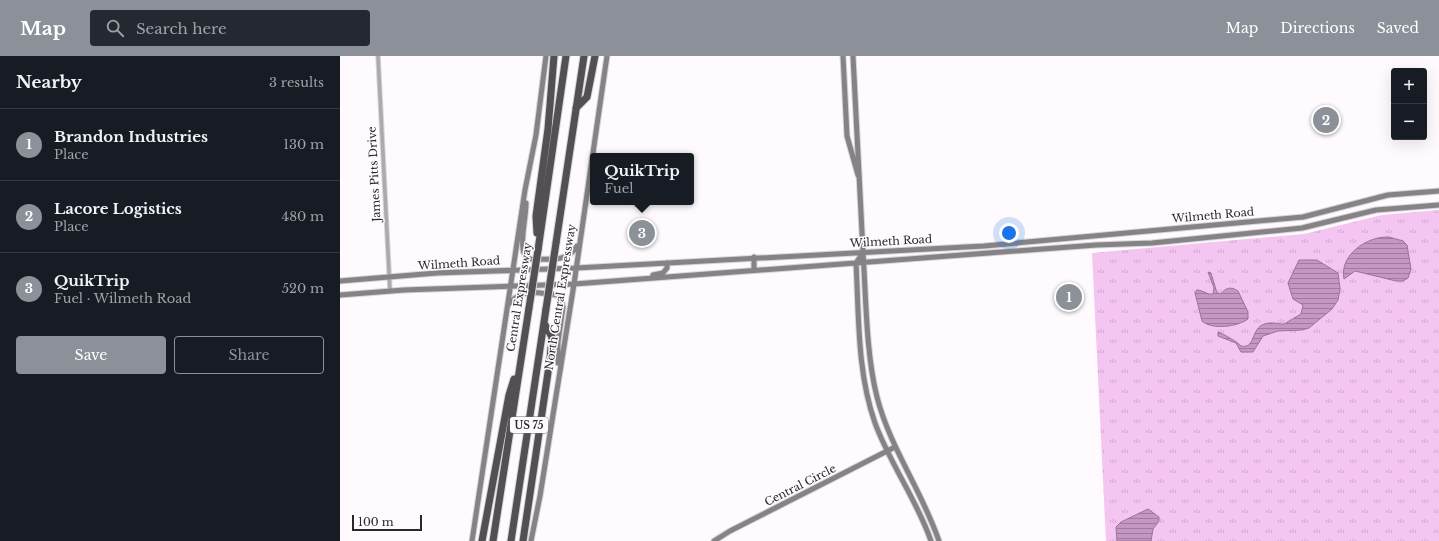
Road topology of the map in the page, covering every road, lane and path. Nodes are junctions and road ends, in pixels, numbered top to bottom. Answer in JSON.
{"nodes":[{"id":1,"x":378,"y":56,"type":"edge"},
{"id":2,"x":546,"y":56,"type":"edge"},
{"id":3,"x":554,"y":56,"type":"edge"},
{"id":4,"x":566,"y":56,"type":"edge"},
{"id":5,"x":584,"y":56,"type":"edge"},
{"id":6,"x":595,"y":56,"type":"edge"},
{"id":7,"x":607,"y":56,"type":"edge"},
{"id":8,"x":843,"y":56,"type":"edge"},
{"id":9,"x":853,"y":56,"type":"edge"},
{"id":10,"x":576,"y":108,"type":"junction"},
{"id":11,"x":592,"y":153,"type":"edge"},
{"id":12,"x":590,"y":170,"type":"edge"},
{"id":13,"x":860,"y":179,"type":"junction"},
{"id":14,"x":525,"y":190,"type":"junction"},
{"id":15,"x":1439,"y":191,"type":"edge"},
{"id":16,"x":1439,"y":205,"type":"edge"},
{"id":17,"x":1074,"y":238,"type":"junction"},
{"id":18,"x":579,"y":243,"type":"junction"},
{"id":19,"x":1075,"y":247,"type":"junction"},
{"id":20,"x":538,"y":250,"type":"junction"},
{"id":21,"x":864,"y":253,"type":"junction"},
{"id":22,"x":754,"y":257,"type":"junction"},
{"id":23,"x":864,"y":262,"type":"junction"},
{"id":24,"x":667,"y":263,"type":"junction"},
{"id":25,"x":856,"y":263,"type":"junction"},
{"id":26,"x":576,"y":268,"type":"junction"},
{"id":27,"x":514,"y":269,"type":"junction"},
{"id":28,"x":754,"y":270,"type":"junction"},
{"id":29,"x":389,"y":278,"type":"junction"},
{"id":30,"x":340,"y":281,"type":"edge"},
{"id":31,"x":608,"y":281,"type":"junction"},
{"id":32,"x":574,"y":284,"type":"junction"},
{"id":33,"x":511,"y":285,"type":"junction"},
{"id":34,"x":390,"y":291,"type":"junction"},
{"id":35,"x":340,"y":295,"type":"edge"},
{"id":36,"x":508,"y":306,"type":"junction"},
{"id":37,"x":544,"y":323,"type":"junction"},
{"id":38,"x":520,"y":359,"type":"junction"},
{"id":39,"x":558,"y":376,"type":"junction"},
{"id":40,"x":895,"y":447,"type":"junction"},
{"id":41,"x":886,"y":451,"type":"junction"},
{"id":42,"x":472,"y":541,"type":"edge"},
{"id":43,"x":482,"y":541,"type":"edge"},
{"id":44,"x":493,"y":541,"type":"edge"},
{"id":45,"x":511,"y":541,"type":"edge"},
{"id":46,"x":523,"y":541,"type":"edge"},
{"id":47,"x":531,"y":541,"type":"edge"},
{"id":48,"x":714,"y":541,"type":"edge"},
{"id":49,"x":931,"y":541,"type":"edge"},
{"id":50,"x":939,"y":541,"type":"edge"}],
"edges":[{"from":1,"to":29,"type":"street","name":"James Pitts Drive"},
{"from":2,"to":14,"type":"main road"},
{"from":3,"to":20,"type":"highway"},
{"from":4,"to":20,"type":"highway","name":"Central Expressway","number":"US 75"},
{"from":5,"to":10,"type":"highway","number":"US 75"},
{"from":6,"to":10,"type":"highway"},
{"from":7,"to":11,"type":"main road","name":"North Central Expressway"},
{"from":8,"to":13,"type":"main road"},
{"from":9,"to":13,"type":"main road"},
{"from":10,"to":37,"type":"highway","number":"US 75","bridge":true},
{"from":12,"to":18,"type":"main road","name":"North Central Expressway"},
{"from":13,"to":21,"type":"main road"},
{"from":14,"to":18,"type":"main road"},
{"from":14,"to":27,"type":"main road"},
{"from":15,"to":17,"type":"main road","name":"Wilmeth Road"},
{"from":16,"to":19,"type":"main road","name":"Wilmeth Road"},
{"from":17,"to":19,"type":"main road"},
{"from":17,"to":21,"type":"main road","name":"Wilmeth Road"},
{"from":18,"to":26,"type":"main road","name":"North Central Expressway"},
{"from":19,"to":23,"type":"main road","name":"Wilmeth Road"},
{"from":20,"to":38,"type":"highway","name":"Central Expressway","number":"US 75","bridge":true},
{"from":21,"to":22,"type":"main road","name":"Wilmeth Road"},
{"from":21,"to":23,"type":"main road"},
{"from":21,"to":25,"type":"main road"},
{"from":22,"to":24,"type":"main road","name":"Wilmeth Road"},
{"from":22,"to":28,"type":"main road"},
{"from":23,"to":25,"type":"main road","name":"Wilmeth Road"},
{"from":23,"to":40,"type":"main road"},
{"from":24,"to":26,"type":"main road","name":"Wilmeth Road"},
{"from":24,"to":31,"type":"main road"},
{"from":25,"to":28,"type":"main road","name":"Wilmeth Road"},
{"from":25,"to":41,"type":"main road"},
{"from":26,"to":27,"type":"main road","name":"Wilmeth Road"},
{"from":26,"to":32,"type":"main road","name":"North Central Expressway"},
{"from":27,"to":29,"type":"main road","name":"Wilmeth Road"},
{"from":27,"to":33,"type":"main road"},
{"from":28,"to":31,"type":"main road","name":"Wilmeth Road"},
{"from":29,"to":30,"type":"main road","name":"Wilmeth Road"},
{"from":29,"to":34,"type":"street","name":"James Pitts Drive"},
{"from":31,"to":32,"type":"main road","name":"Wilmeth Road"},
{"from":32,"to":33,"type":"main road","name":"Wilmeth Road"},
{"from":32,"to":39,"type":"main road","name":"North Central Expressway"},
{"from":33,"to":34,"type":"main road","name":"Wilmeth Road"},
{"from":33,"to":36,"type":"main road"},
{"from":34,"to":35,"type":"main road","name":"Wilmeth Road"},
{"from":36,"to":39,"type":"main road"},
{"from":36,"to":42,"type":"main road"},
{"from":37,"to":45,"type":"highway","number":"US 75"},
{"from":37,"to":46,"type":"highway"},
{"from":38,"to":43,"type":"highway"},
{"from":38,"to":44,"type":"highway","name":"Central Expressway","number":"US 75"},
{"from":39,"to":47,"type":"main road","name":"North Central Expressway"},
{"from":40,"to":41,"type":"main road","name":"Central Circle"},
{"from":40,"to":50,"type":"main road"},
{"from":41,"to":48,"type":"main road","name":"Central Circle"},
{"from":41,"to":49,"type":"main road"}]}
